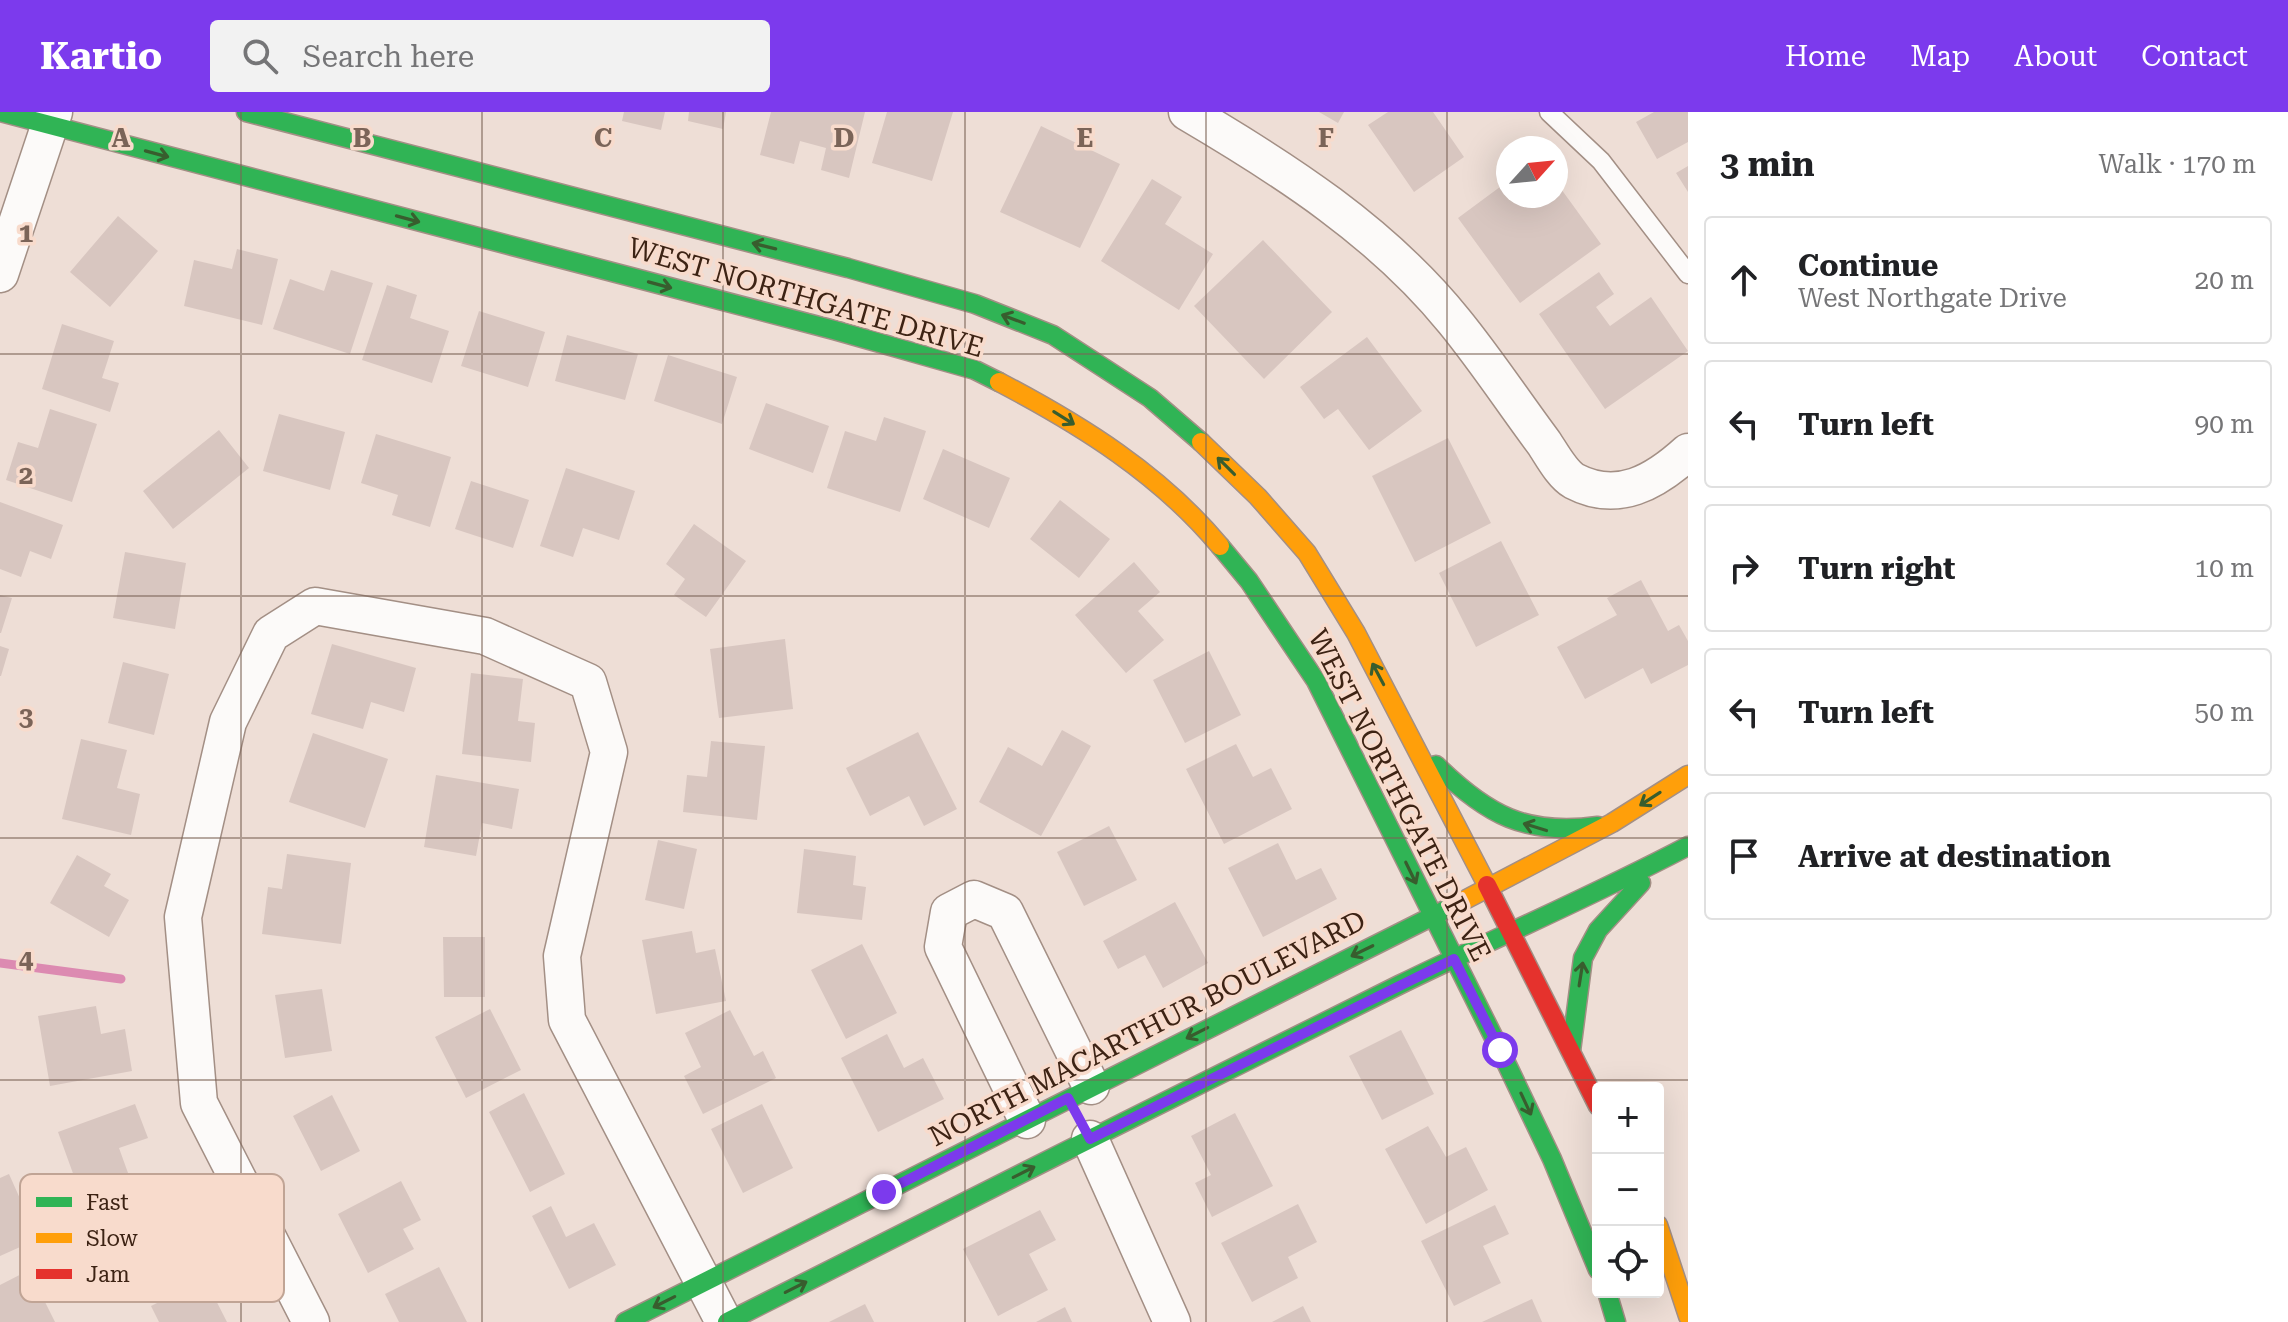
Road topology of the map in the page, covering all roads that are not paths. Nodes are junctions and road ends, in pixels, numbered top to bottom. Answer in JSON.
{"nodes":[{"id":1,"x":0,"y":112,"type":"edge"},
{"id":2,"x":246,"y":112,"type":"edge"},
{"id":3,"x":1187,"y":112,"type":"edge"},
{"id":4,"x":1549,"y":112,"type":"edge"},
{"id":5,"x":52,"y":119,"type":"edge"},
{"id":6,"x":0,"y":274,"type":"edge"},
{"id":7,"x":1688,"y":274,"type":"edge"},
{"id":8,"x":1688,"y":452,"type":"edge"},
{"id":9,"x":1414,"y":743,"type":"junction"},
{"id":10,"x":1688,"y":775,"type":"edge"},
{"id":11,"x":1612,"y":823,"type":"junction"},
{"id":12,"x":1688,"y":846,"type":"edge"},
{"id":13,"x":1662,"y":861,"type":"junction"},
{"id":14,"x":1489,"y":888,"type":"junction"},
{"id":15,"x":1432,"y":916,"type":"junction"},
{"id":16,"x":1510,"y":930,"type":"junction"},
{"id":17,"x":1454,"y":959,"type":"junction"},
{"id":18,"x":1571,"y":1051,"type":"junction"},
{"id":19,"x":1592,"y":1094,"type":"edge"},
{"id":20,"x":1081,"y":1112,"type":"junction"},
{"id":21,"x":1027,"y":1120,"type":"junction"},
{"id":22,"x":235,"y":1174,"type":"edge"},
{"id":23,"x":1658,"y":1226,"type":"edge"},
{"id":24,"x":1592,"y":1256,"type":"edge"},
{"id":25,"x":284,"y":1269,"type":"edge"},
{"id":26,"x":702,"y":1283,"type":"junction"},
{"id":27,"x":1609,"y":1298,"type":"edge"},
{"id":28,"x":1688,"y":1316,"type":"edge"},
{"id":29,"x":311,"y":1322,"type":"edge"},
{"id":30,"x":625,"y":1322,"type":"edge"},
{"id":31,"x":725,"y":1322,"type":"edge"},
{"id":32,"x":1172,"y":1322,"type":"edge"},
{"id":33,"x":1616,"y":1322,"type":"edge"}],
"edges":[{"from":1,"to":5,"type":"main road","name":"WEST NORTHGATE DRIVE"},
{"from":9,"to":2,"type":"main road","name":"WEST NORTHGATE DRIVE","one_way":true},
{"from":3,"to":8,"type":"street"},
{"from":4,"to":7,"type":"lane"},
{"from":5,"to":6,"type":"street"},
{"from":5,"to":15,"type":"main road","name":"WEST NORTHGATE DRIVE","one_way":true},
{"from":11,"to":9,"type":"main road","one_way":true},
{"from":9,"to":14,"type":"main road","name":"WEST NORTHGATE DRIVE"},
{"from":10,"to":11,"type":"main road","name":"NORTH MACARTHUR BOULEVARD","one_way":true},
{"from":11,"to":14,"type":"main road","name":"NORTH MACARTHUR BOULEVARD"},
{"from":12,"to":13,"type":"main road","name":"NORTH MACARTHUR BOULEVARD"},
{"from":13,"to":16,"type":"main road","name":"NORTH MACARTHUR BOULEVARD"},
{"from":18,"to":13,"type":"main road","one_way":true},
{"from":14,"to":15,"type":"main road","name":"NORTH MACARTHUR BOULEVARD"},
{"from":14,"to":16,"type":"main road","name":"WEST NORTHGATE DRIVE"},
{"from":15,"to":17,"type":"main road","name":"WEST NORTHGATE DRIVE"},
{"from":15,"to":20,"type":"main road","name":"NORTH MACARTHUR BOULEVARD","one_way":true},
{"from":16,"to":17,"type":"main road","name":"NORTH MACARTHUR BOULEVARD"},
{"from":16,"to":18,"type":"main road","name":"WEST NORTHGATE DRIVE"},
{"from":17,"to":20,"type":"main road","name":"NORTH MACARTHUR BOULEVARD"},
{"from":17,"to":24,"type":"main road","name":"WEST NORTHGATE DRIVE","one_way":true},
{"from":18,"to":19,"type":"main road","name":"WEST NORTHGATE DRIVE"},
{"from":20,"to":21,"type":"main road","name":"NORTH MACARTHUR BOULEVARD"},
{"from":20,"to":21,"type":"street"},
{"from":31,"to":20,"type":"main road","name":"NORTH MACARTHUR BOULEVARD","one_way":true},
{"from":20,"to":32,"type":"street"},
{"from":21,"to":26,"type":"main road","name":"NORTH MACARTHUR BOULEVARD"},
{"from":22,"to":26,"type":"street"},
{"from":23,"to":28,"type":"main road"},
{"from":25,"to":29,"type":"street"},
{"from":26,"to":30,"type":"main road","name":"NORTH MACARTHUR BOULEVARD","one_way":true},
{"from":26,"to":31,"type":"street"},
{"from":27,"to":33,"type":"main road"}]}
